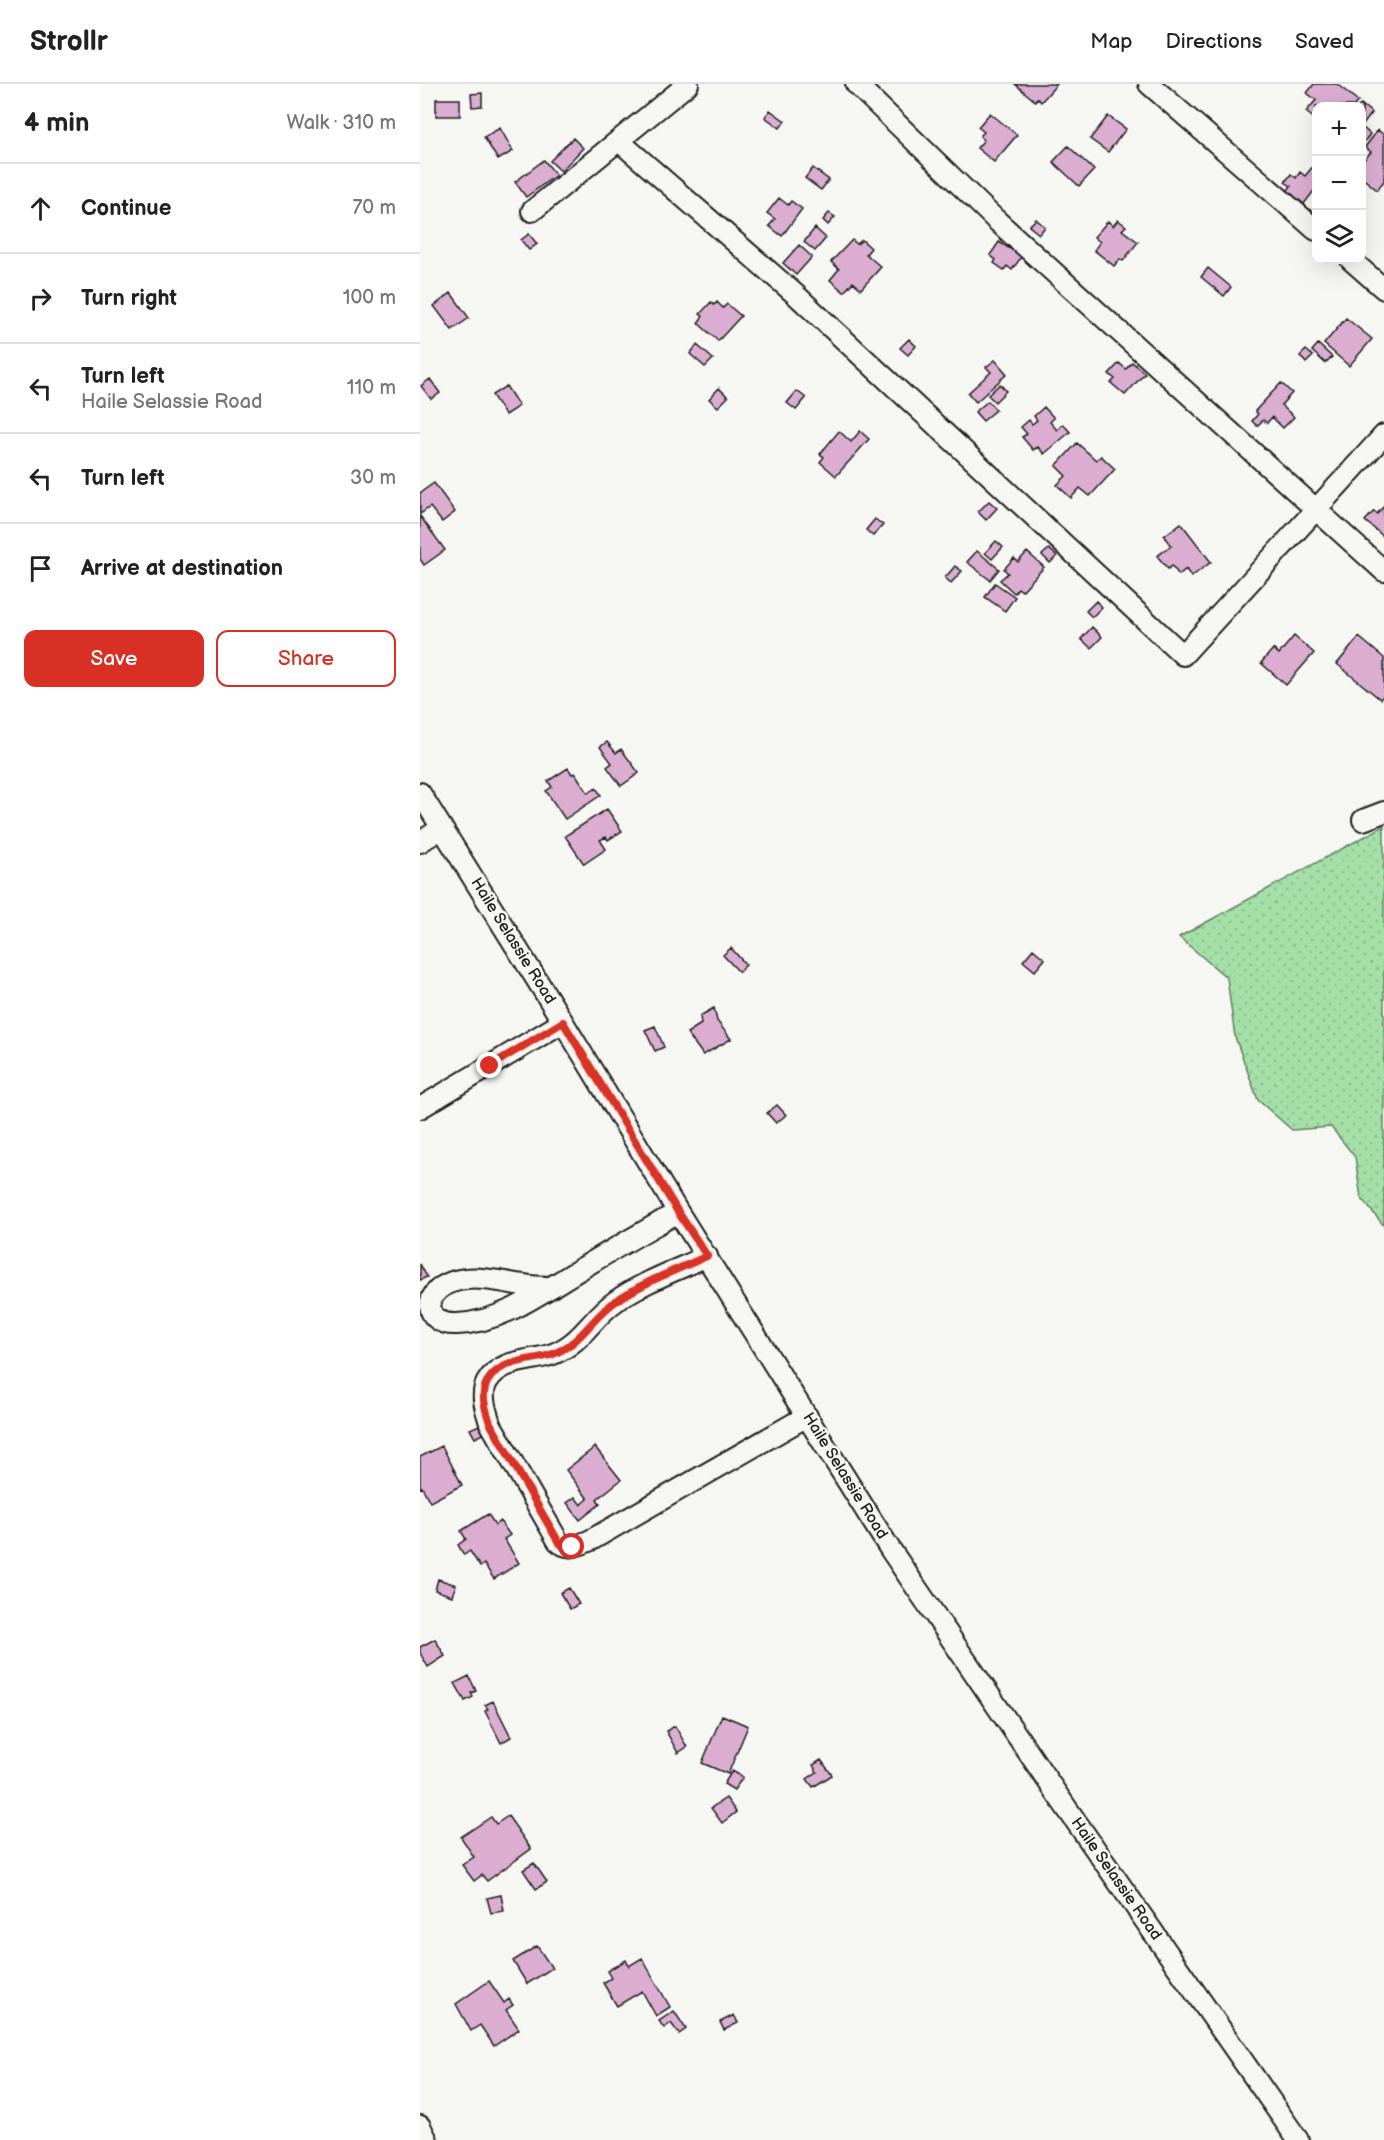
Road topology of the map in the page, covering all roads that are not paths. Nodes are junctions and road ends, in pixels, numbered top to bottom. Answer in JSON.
{"nodes":[{"id":1,"x":688,"y":84,"type":"edge"},
{"id":2,"x":856,"y":84,"type":"edge"},
{"id":3,"x":1149,"y":84,"type":"edge"},
{"id":4,"x":619,"y":141,"type":"junction"},
{"id":5,"x":532,"y":211,"type":"dead end"},
{"id":6,"x":1312,"y":226,"type":"edge"},
{"id":7,"x":1356,"y":264,"type":"edge"},
{"id":8,"x":1384,"y":289,"type":"edge"},
{"id":9,"x":1384,"y":435,"type":"edge"},
{"id":10,"x":1316,"y":509,"type":"junction"},
{"id":11,"x":1384,"y":571,"type":"edge"},
{"id":12,"x":420,"y":794,"type":"edge"},
{"id":13,"x":1384,"y":812,"type":"edge"},
{"id":14,"x":1363,"y":820,"type":"dead end"},
{"id":15,"x":442,"y":828,"type":"junction"},
{"id":16,"x":420,"y":842,"type":"edge"},
{"id":17,"x":563,"y":1022,"type":"junction"},
{"id":18,"x":420,"y":1108,"type":"edge"},
{"id":19,"x":678,"y":1212,"type":"junction"},
{"id":20,"x":707,"y":1256,"type":"junction"},
{"id":21,"x":552,"y":1287,"type":"junction"},
{"id":22,"x":807,"y":1416,"type":"junction"},
{"id":23,"x":420,"y":2126,"type":"edge"},
{"id":24,"x":427,"y":2140,"type":"edge"},
{"id":25,"x":1298,"y":2140,"type":"edge"}],
"edges":[{"from":1,"to":4,"type":"street"},
{"from":2,"to":10,"type":"street"},
{"from":3,"to":6,"type":"street"},
{"from":4,"to":5,"type":"street"},
{"from":4,"to":10,"type":"street"},
{"from":7,"to":8,"type":"street"},
{"from":9,"to":10,"type":"street"},
{"from":10,"to":11,"type":"street"},
{"from":12,"to":15,"type":"street","name":"Haile Selassie Road"},
{"from":13,"to":14,"type":"street"},
{"from":15,"to":16,"type":"street"},
{"from":15,"to":17,"type":"street","name":"Haile Selassie Road"},
{"from":17,"to":18,"type":"street"},
{"from":17,"to":19,"type":"street","name":"Haile Selassie Road"},
{"from":19,"to":20,"type":"street","name":"Haile Selassie Road"},
{"from":19,"to":21,"type":"street"},
{"from":20,"to":22,"type":"street","name":"Haile Selassie Road"},
{"from":20,"to":22,"type":"street"},
{"from":21,"to":21,"type":"street"},
{"from":22,"to":25,"type":"street","name":"Haile Selassie Road"},
{"from":23,"to":24,"type":"street"}]}
